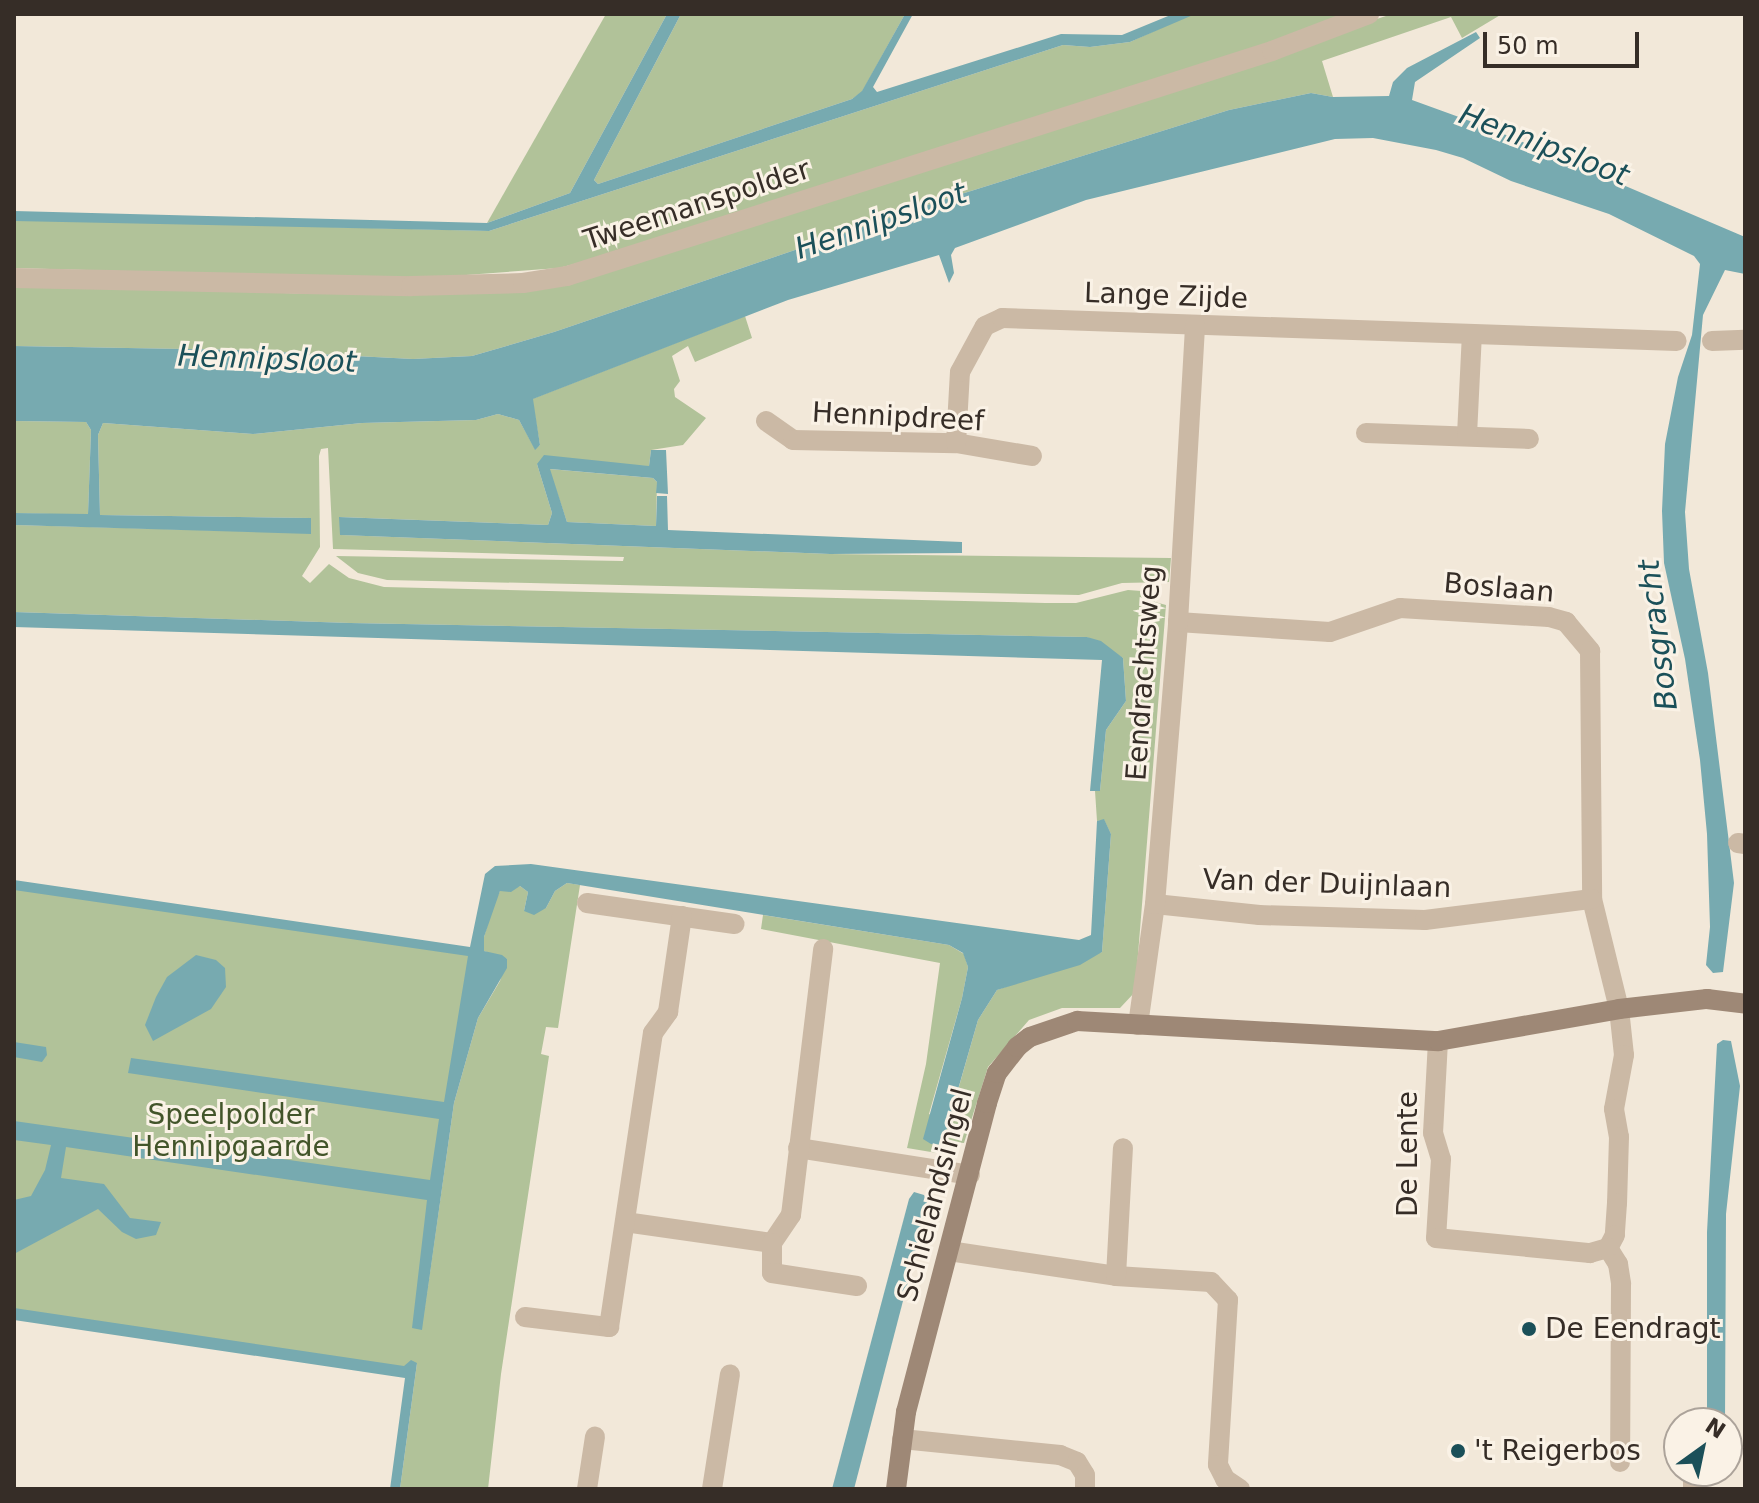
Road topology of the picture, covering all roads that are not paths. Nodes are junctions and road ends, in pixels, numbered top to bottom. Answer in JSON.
{"nodes":[{"id":1,"x":1369,"y":14,"type":"edge"},
{"id":2,"x":14,"y":278,"type":"edge"},
{"id":3,"x":1195,"y":325,"type":"junction"},
{"id":4,"x":1472,"y":334,"type":"junction"},
{"id":5,"x":1745,"y":340,"type":"edge"},
{"id":6,"x":1677,"y":341,"type":"dead end"},
{"id":7,"x":1712,"y":341,"type":"dead end"},
{"id":8,"x":766,"y":421,"type":"dead end"},
{"id":9,"x":1366,"y":433,"type":"dead end"},
{"id":10,"x":1467,"y":435,"type":"junction"},
{"id":11,"x":1529,"y":439,"type":"dead end"},
{"id":12,"x":956,"y":443,"type":"junction"},
{"id":13,"x":1032,"y":456,"type":"dead end"},
{"id":14,"x":1178,"y":622,"type":"junction"},
{"id":15,"x":1592,"y":899,"type":"junction"},
{"id":16,"x":587,"y":903,"type":"dead end"},
{"id":17,"x":1155,"y":904,"type":"junction"},
{"id":18,"x":682,"y":916,"type":"junction"},
{"id":19,"x":735,"y":924,"type":"dead end"},
{"id":20,"x":823,"y":949,"type":"dead end"},
{"id":21,"x":1745,"y":1004,"type":"edge"},
{"id":22,"x":1619,"y":1009,"type":"junction"},
{"id":23,"x":1138,"y":1025,"type":"junction"},
{"id":24,"x":1438,"y":1041,"type":"junction"},
{"id":25,"x":798,"y":1148,"type":"junction"},
{"id":26,"x":1123,"y":1148,"type":"dead end"},
{"id":27,"x":970,"y":1175,"type":"junction"},
{"id":28,"x":625,"y":1222,"type":"junction"},
{"id":29,"x":772,"y":1243,"type":"junction"},
{"id":30,"x":1608,"y":1248,"type":"junction"},
{"id":31,"x":949,"y":1251,"type":"junction"},
{"id":32,"x":1116,"y":1276,"type":"junction"},
{"id":33,"x":857,"y":1286,"type":"dead end"},
{"id":34,"x":525,"y":1317,"type":"dead end"},
{"id":35,"x":730,"y":1374,"type":"dead end"},
{"id":36,"x":595,"y":1437,"type":"dead end"},
{"id":37,"x":902,"y":1439,"type":"junction"},
{"id":38,"x":1620,"y":1462,"type":"dead end"},
{"id":39,"x":587,"y":1489,"type":"edge"},
{"id":40,"x":712,"y":1489,"type":"edge"},
{"id":41,"x":896,"y":1489,"type":"edge"},
{"id":42,"x":1085,"y":1489,"type":"edge"},
{"id":43,"x":1240,"y":1489,"type":"edge"}],
"edges":[{"from":1,"to":2,"type":"street","name":"Tweemanspolder"},
{"from":3,"to":4,"type":"street","name":"Lange Zijde"},
{"from":3,"to":12,"type":"street","name":"Lange Zijde"},
{"from":3,"to":14,"type":"street","name":"Eendrachtsweg"},
{"from":4,"to":6,"type":"street","name":"Lange Zijde"},
{"from":4,"to":10,"type":"street"},
{"from":5,"to":7,"type":"street"},
{"from":8,"to":12,"type":"street","name":"Hennipdreef"},
{"from":9,"to":10,"type":"street"},
{"from":10,"to":11,"type":"street"},
{"from":12,"to":13,"type":"street","name":"Hennipdreef"},
{"from":14,"to":15,"type":"street","name":"Boslaan"},
{"from":14,"to":17,"type":"street","name":"Eendrachtsweg"},
{"from":15,"to":17,"type":"street","name":"Van der Duijnlaan"},
{"from":15,"to":22,"type":"street","name":"Boslaan"},
{"from":16,"to":18,"type":"street"},
{"from":17,"to":23,"type":"street","name":"Eendrachtsweg"},
{"from":18,"to":19,"type":"street"},
{"from":18,"to":28,"type":"street"},
{"from":20,"to":25,"type":"street"},
{"from":21,"to":22,"type":"street","name":"Schielandsingel"},
{"from":22,"to":24,"type":"street","name":"Schielandsingel"},
{"from":22,"to":30,"type":"street","name":"Boslaan"},
{"from":23,"to":24,"type":"street","name":"Schielandsingel"},
{"from":23,"to":27,"type":"street","name":"Schielandsingel"},
{"from":24,"to":30,"type":"street","name":"De Lente"},
{"from":25,"to":27,"type":"street"},
{"from":25,"to":29,"type":"street"},
{"from":26,"to":32,"type":"street"},
{"from":27,"to":31,"type":"street","name":"Schielandsingel"},
{"from":28,"to":29,"type":"street"},
{"from":28,"to":34,"type":"street"},
{"from":29,"to":33,"type":"street"},
{"from":30,"to":38,"type":"street"},
{"from":31,"to":32,"type":"street"},
{"from":31,"to":37,"type":"street","name":"Schielandsingel"},
{"from":32,"to":43,"type":"street"},
{"from":35,"to":40,"type":"street"},
{"from":36,"to":39,"type":"street"},
{"from":37,"to":41,"type":"street","name":"Schielandsingel"},
{"from":37,"to":42,"type":"street"}]}
